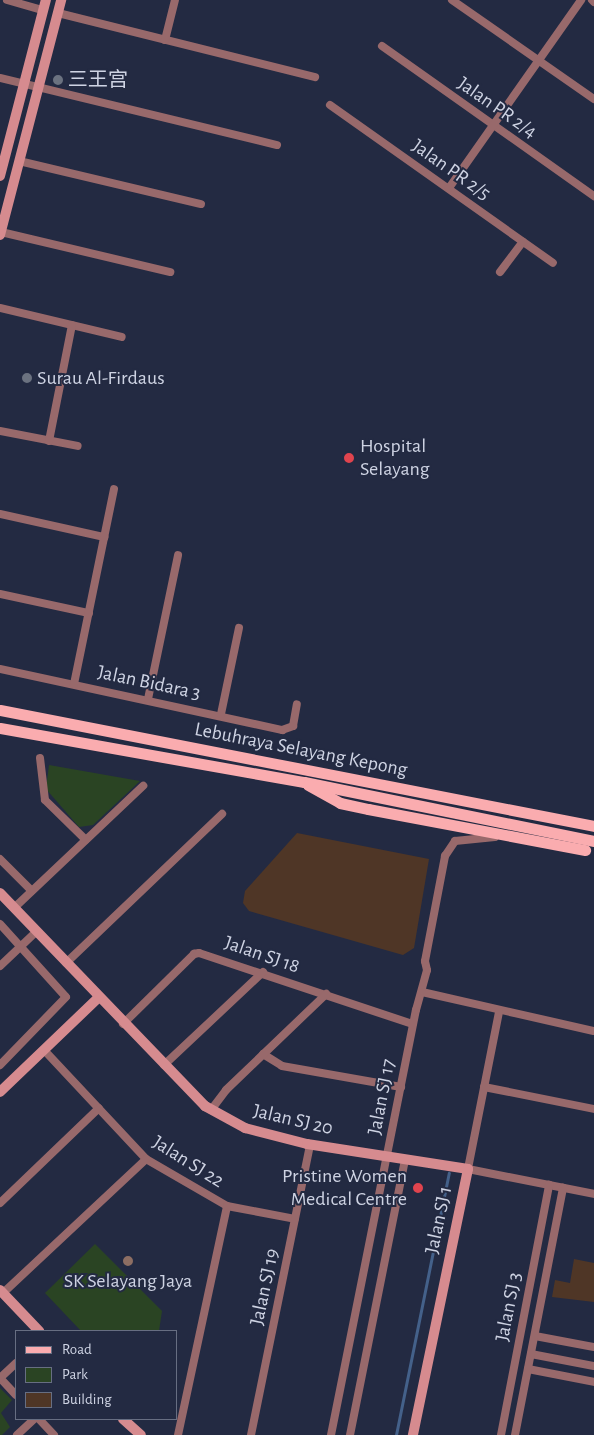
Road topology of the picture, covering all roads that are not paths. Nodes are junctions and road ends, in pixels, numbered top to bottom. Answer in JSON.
{"nodes":[{"id":1,"x":7,"y":0,"type":"edge"},
{"id":2,"x":61,"y":0,"type":"edge"},
{"id":3,"x":175,"y":0,"type":"edge"},
{"id":4,"x":452,"y":0,"type":"edge"},
{"id":5,"x":581,"y":0,"type":"edge"},
{"id":6,"x":45,"y":5,"type":"edge"},
{"id":7,"x":58,"y":13,"type":"junction"},
{"id":8,"x":165,"y":40,"type":"junction"},
{"id":9,"x":382,"y":46,"type":"dead end"},
{"id":10,"x":538,"y":61,"type":"junction"},
{"id":11,"x":315,"y":77,"type":"dead end"},
{"id":12,"x":0,"y":78,"type":"edge"},
{"id":13,"x":25,"y":84,"type":"junction"},
{"id":14,"x":38,"y":88,"type":"junction"},
{"id":15,"x":594,"y":99,"type":"edge"},
{"id":16,"x":330,"y":105,"type":"dead end"},
{"id":17,"x":494,"y":124,"type":"junction"},
{"id":18,"x":277,"y":145,"type":"dead end"},
{"id":19,"x":3,"y":156,"type":"edge"},
{"id":20,"x":19,"y":160,"type":"junction"},
{"id":21,"x":0,"y":176,"type":"edge"},
{"id":22,"x":448,"y":188,"type":"junction"},
{"id":23,"x":594,"y":196,"type":"edge"},
{"id":24,"x":201,"y":204,"type":"dead end"},
{"id":25,"x":0,"y":233,"type":"edge"},
{"id":26,"x":523,"y":242,"type":"junction"},
{"id":27,"x":552,"y":263,"type":"dead end"},
{"id":28,"x":170,"y":272,"type":"dead end"},
{"id":29,"x":500,"y":272,"type":"dead end"},
{"id":30,"x":0,"y":308,"type":"edge"},
{"id":31,"x":72,"y":325,"type":"junction"},
{"id":32,"x":122,"y":337,"type":"dead end"},
{"id":33,"x":0,"y":431,"type":"edge"},
{"id":34,"x":49,"y":441,"type":"junction"},
{"id":35,"x":78,"y":446,"type":"dead end"},
{"id":36,"x":114,"y":489,"type":"dead end"},
{"id":37,"x":0,"y":514,"type":"edge"},
{"id":38,"x":104,"y":537,"type":"junction"},
{"id":39,"x":178,"y":555,"type":"dead end"},
{"id":40,"x":0,"y":594,"type":"edge"},
{"id":41,"x":89,"y":613,"type":"junction"},
{"id":42,"x":239,"y":628,"type":"dead end"},
{"id":43,"x":0,"y":669,"type":"edge"},
{"id":44,"x":74,"y":684,"type":"junction"},
{"id":45,"x":148,"y":699,"type":"junction"},
{"id":46,"x":297,"y":704,"type":"dead end"},
{"id":47,"x":0,"y":710,"type":"edge"},
{"id":48,"x":220,"y":714,"type":"junction"},
{"id":49,"x":0,"y":728,"type":"edge"},
{"id":50,"x":40,"y":758,"type":"dead end"},
{"id":51,"x":304,"y":782,"type":"junction"},
{"id":52,"x":143,"y":786,"type":"dead end"},
{"id":53,"x":222,"y":814,"type":"dead end"},
{"id":54,"x":594,"y":826,"type":"edge"},
{"id":55,"x":525,"y":827,"type":"junction"},
{"id":56,"x":86,"y":840,"type":"junction"},
{"id":57,"x":594,"y":841,"type":"edge"},
{"id":58,"x":594,"y":852,"type":"edge"},
{"id":59,"x":0,"y":859,"type":"edge"},
{"id":60,"x":32,"y":891,"type":"junction"},
{"id":61,"x":0,"y":893,"type":"edge"},
{"id":62,"x":14,"y":908,"type":"junction"},
{"id":63,"x":0,"y":924,"type":"edge"},
{"id":64,"x":36,"y":931,"type":"junction"},
{"id":65,"x":21,"y":946,"type":"junction"},
{"id":66,"x":66,"y":963,"type":"junction"},
{"id":67,"x":0,"y":966,"type":"edge"},
{"id":68,"x":263,"y":972,"type":"junction"},
{"id":69,"x":422,"y":992,"type":"junction"},
{"id":70,"x":326,"y":994,"type":"junction"},
{"id":71,"x":98,"y":998,"type":"junction"},
{"id":72,"x":499,"y":1012,"type":"junction"},
{"id":73,"x":123,"y":1024,"type":"junction"},
{"id":74,"x":413,"y":1024,"type":"junction"},
{"id":75,"x":594,"y":1031,"type":"edge"},
{"id":76,"x":44,"y":1050,"type":"junction"},
{"id":77,"x":263,"y":1054,"type":"junction"},
{"id":78,"x":0,"y":1065,"type":"edge"},
{"id":79,"x":164,"y":1065,"type":"junction"},
{"id":80,"x":400,"y":1087,"type":"junction"},
{"id":81,"x":484,"y":1087,"type":"junction"},
{"id":82,"x":0,"y":1092,"type":"edge"},
{"id":83,"x":99,"y":1108,"type":"junction"},
{"id":84,"x":594,"y":1109,"type":"edge"},
{"id":85,"x":211,"y":1110,"type":"junction"},
{"id":86,"x":310,"y":1145,"type":"junction"},
{"id":87,"x":387,"y":1156,"type":"junction"},
{"id":88,"x":146,"y":1159,"type":"junction"},
{"id":89,"x":405,"y":1159,"type":"junction"},
{"id":90,"x":468,"y":1169,"type":"junction"},
{"id":91,"x":549,"y":1185,"type":"junction"},
{"id":92,"x":564,"y":1188,"type":"junction"},
{"id":93,"x":594,"y":1194,"type":"edge"},
{"id":94,"x":0,"y":1203,"type":"edge"},
{"id":95,"x":227,"y":1206,"type":"junction"},
{"id":96,"x":295,"y":1219,"type":"junction"},
{"id":97,"x":2,"y":1292,"type":"edge"},
{"id":98,"x":38,"y":1330,"type":"edge"},
{"id":99,"x":535,"y":1336,"type":"junction"},
{"id":100,"x":594,"y":1347,"type":"edge"},
{"id":101,"x":531,"y":1354,"type":"junction"},
{"id":102,"x":15,"y":1363,"type":"edge"},
{"id":103,"x":594,"y":1366,"type":"edge"},
{"id":104,"x":528,"y":1369,"type":"junction"},
{"id":105,"x":0,"y":1378,"type":"edge"},
{"id":106,"x":594,"y":1382,"type":"edge"},
{"id":107,"x":15,"y":1394,"type":"edge"},
{"id":108,"x":33,"y":1420,"type":"edge"},
{"id":109,"x":40,"y":1420,"type":"edge"},
{"id":110,"x":124,"y":1420,"type":"edge"},
{"id":111,"x":17,"y":1435,"type":"edge"},
{"id":112,"x":54,"y":1435,"type":"edge"},
{"id":113,"x":141,"y":1435,"type":"edge"},
{"id":114,"x":178,"y":1435,"type":"edge"},
{"id":115,"x":251,"y":1435,"type":"edge"},
{"id":116,"x":331,"y":1435,"type":"edge"},
{"id":117,"x":350,"y":1435,"type":"edge"},
{"id":118,"x":413,"y":1435,"type":"edge"},
{"id":119,"x":501,"y":1435,"type":"edge"},
{"id":120,"x":515,"y":1435,"type":"edge"}],
"edges":[{"from":1,"to":6,"type":"street"},
{"from":2,"to":7,"type":"street"},
{"from":3,"to":8,"type":"street"},
{"from":4,"to":10,"type":"street"},
{"from":5,"to":10,"type":"street"},
{"from":6,"to":13,"type":"street"},
{"from":7,"to":8,"type":"street"},
{"from":7,"to":14,"type":"street"},
{"from":8,"to":11,"type":"street"},
{"from":9,"to":17,"type":"street","name":"Jalan PR 2/4"},
{"from":10,"to":15,"type":"street"},
{"from":10,"to":17,"type":"street"},
{"from":12,"to":13,"type":"street"},
{"from":13,"to":14,"type":"street"},
{"from":13,"to":19,"type":"street"},
{"from":14,"to":18,"type":"street"},
{"from":14,"to":20,"type":"street"},
{"from":16,"to":22,"type":"street","name":"Jalan PR 2/5"},
{"from":17,"to":22,"type":"street"},
{"from":17,"to":23,"type":"street","name":"Jalan PR 2/4"},
{"from":19,"to":21,"type":"street"},
{"from":20,"to":24,"type":"street"},
{"from":20,"to":25,"type":"street"},
{"from":22,"to":26,"type":"street","name":"Jalan PR 2/5"},
{"from":25,"to":28,"type":"street"},
{"from":26,"to":27,"type":"street","name":"Jalan PR 2/5"},
{"from":26,"to":29,"type":"street"},
{"from":30,"to":31,"type":"street"},
{"from":31,"to":32,"type":"street"},
{"from":31,"to":34,"type":"street"},
{"from":33,"to":34,"type":"street"},
{"from":34,"to":35,"type":"street"},
{"from":36,"to":38,"type":"street"},
{"from":37,"to":38,"type":"street"},
{"from":38,"to":41,"type":"street"},
{"from":39,"to":45,"type":"street"},
{"from":40,"to":41,"type":"street"},
{"from":41,"to":44,"type":"street"},
{"from":42,"to":48,"type":"street"},
{"from":43,"to":44,"type":"street","name":"Jalan Bidara 3"},
{"from":44,"to":45,"type":"street","name":"Jalan Bidara 3"},
{"from":45,"to":48,"type":"street","name":"Jalan Bidara 3"},
{"from":46,"to":48,"type":"street","name":"Jalan Bidara 3"},
{"from":47,"to":54,"type":"main road","name":"Lebuhraya Selayang Kepong"},
{"from":49,"to":51,"type":"main road","name":"Lebuhraya Selayang Kepong"},
{"from":50,"to":56,"type":"street"},
{"from":51,"to":55,"type":"main road","name":"Lebuhraya Selayang Kepong"},
{"from":51,"to":58,"type":"main road","bridge":true},
{"from":52,"to":56,"type":"street"},
{"from":53,"to":66,"type":"street"},
{"from":55,"to":57,"type":"main road","name":"Lebuhraya Selayang Kepong"},
{"from":55,"to":69,"type":"street","name":"Jalan SJ 17"},
{"from":56,"to":60,"type":"street"},
{"from":59,"to":60,"type":"street"},
{"from":60,"to":62,"type":"street"},
{"from":61,"to":62,"type":"street","name":"Jalan SJ 20"},
{"from":62,"to":64,"type":"street","name":"Jalan SJ 20"},
{"from":63,"to":65,"type":"street"},
{"from":64,"to":65,"type":"street"},
{"from":64,"to":66,"type":"street","name":"Jalan SJ 20"},
{"from":65,"to":67,"type":"street"},
{"from":65,"to":78,"type":"street"},
{"from":66,"to":71,"type":"street","name":"Jalan SJ 20"},
{"from":68,"to":70,"type":"street","name":"Jalan SJ 18"},
{"from":68,"to":73,"type":"street","name":"Jalan SJ 18"},
{"from":68,"to":79,"type":"street"},
{"from":69,"to":72,"type":"street"},
{"from":69,"to":74,"type":"street","name":"Jalan SJ 17"},
{"from":70,"to":74,"type":"street","name":"Jalan SJ 18"},
{"from":70,"to":77,"type":"street"},
{"from":71,"to":73,"type":"street","name":"Jalan SJ 20"},
{"from":71,"to":76,"type":"street"},
{"from":72,"to":75,"type":"street"},
{"from":72,"to":81,"type":"street","name":"Jalan SJ 1"},
{"from":73,"to":79,"type":"street","name":"Jalan SJ 20"},
{"from":74,"to":80,"type":"street","name":"Jalan SJ 17"},
{"from":76,"to":82,"type":"street"},
{"from":76,"to":83,"type":"street","name":"Jalan SJ 22"},
{"from":77,"to":80,"type":"street"},
{"from":77,"to":85,"type":"street"},
{"from":79,"to":85,"type":"street","name":"Jalan SJ 20"},
{"from":80,"to":87,"type":"street","name":"Jalan SJ 17"},
{"from":81,"to":84,"type":"street"},
{"from":81,"to":90,"type":"street","name":"Jalan SJ 1"},
{"from":83,"to":88,"type":"street","name":"Jalan SJ 22"},
{"from":83,"to":94,"type":"street"},
{"from":85,"to":86,"type":"street","name":"Jalan SJ 20"},
{"from":86,"to":87,"type":"street","name":"Jalan SJ 20"},
{"from":86,"to":96,"type":"street","name":"Jalan SJ 19"},
{"from":87,"to":89,"type":"street","name":"Jalan SJ 20"},
{"from":87,"to":116,"type":"street","name":"Jalan SJ 17"},
{"from":88,"to":95,"type":"street","name":"Jalan SJ 22"},
{"from":88,"to":97,"type":"street"},
{"from":89,"to":90,"type":"street","name":"Jalan SJ 20"},
{"from":89,"to":117,"type":"street","name":"Jalan SJ 17"},
{"from":90,"to":91,"type":"street"},
{"from":90,"to":118,"type":"street","name":"Jalan SJ 1"},
{"from":91,"to":92,"type":"street"},
{"from":91,"to":119,"type":"street","name":"Jalan SJ 3"},
{"from":92,"to":93,"type":"street"},
{"from":92,"to":99,"type":"street","name":"Jalan SJ 3"},
{"from":95,"to":96,"type":"street","name":"Jalan SJ 22"},
{"from":95,"to":114,"type":"street"},
{"from":96,"to":115,"type":"street","name":"Jalan SJ 19"},
{"from":97,"to":98,"type":"street"},
{"from":99,"to":100,"type":"street"},
{"from":99,"to":101,"type":"street","name":"Jalan SJ 3"},
{"from":101,"to":103,"type":"street"},
{"from":101,"to":104,"type":"street","name":"Jalan SJ 3"},
{"from":102,"to":105,"type":"street"},
{"from":104,"to":106,"type":"street"},
{"from":104,"to":120,"type":"street","name":"Jalan SJ 3"},
{"from":105,"to":107,"type":"street"},
{"from":108,"to":111,"type":"street"},
{"from":109,"to":112,"type":"street"},
{"from":110,"to":113,"type":"street"}]}
